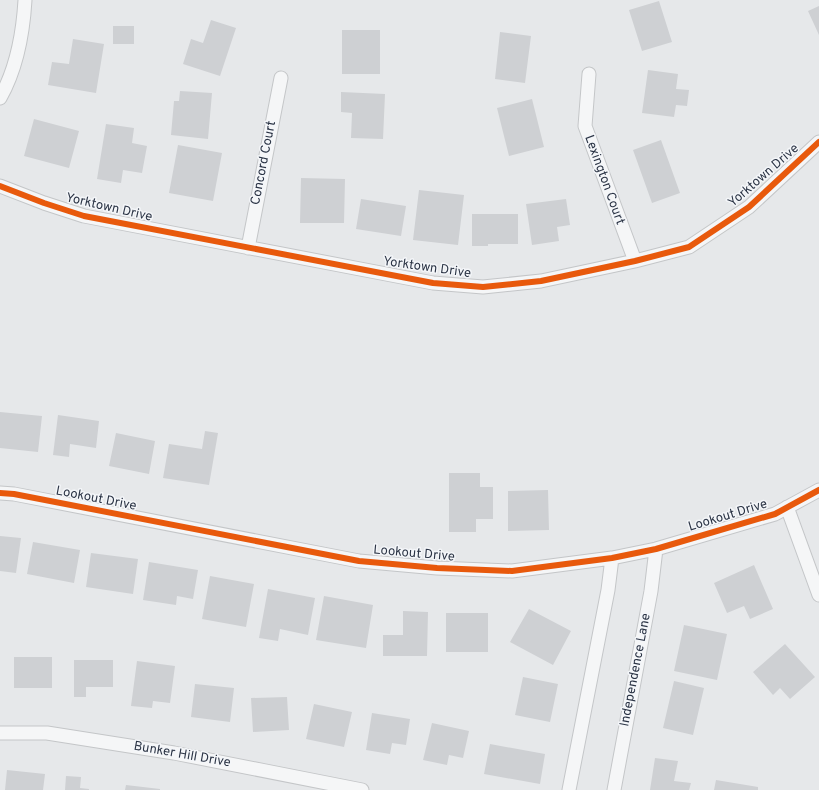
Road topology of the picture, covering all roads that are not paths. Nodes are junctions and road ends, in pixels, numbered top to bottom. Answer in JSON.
{"nodes":[{"id":1,"x":25,"y":0,"type":"edge"},
{"id":2,"x":589,"y":74,"type":"dead end"},
{"id":3,"x":281,"y":78,"type":"dead end"},
{"id":4,"x":0,"y":98,"type":"edge"},
{"id":5,"x":819,"y":142,"type":"edge"},
{"id":6,"x":0,"y":186,"type":"edge"},
{"id":7,"x":248,"y":248,"type":"junction"},
{"id":8,"x":634,"y":261,"type":"junction"},
{"id":9,"x":819,"y":490,"type":"edge"},
{"id":10,"x":0,"y":493,"type":"edge"},
{"id":11,"x":787,"y":506,"type":"junction"},
{"id":12,"x":656,"y":549,"type":"junction"},
{"id":13,"x":612,"y":558,"type":"junction"},
{"id":14,"x":819,"y":596,"type":"edge"},
{"id":15,"x":0,"y":733,"type":"edge"},
{"id":16,"x":362,"y":790,"type":"edge"},
{"id":17,"x":569,"y":790,"type":"edge"},
{"id":18,"x":614,"y":790,"type":"edge"}],
"edges":[{"from":1,"to":4,"type":"street"},
{"from":2,"to":8,"type":"street","name":"Lexington Court"},
{"from":3,"to":7,"type":"street","name":"Concord Court"},
{"from":5,"to":8,"type":"street","name":"Yorktown Drive"},
{"from":6,"to":7,"type":"street","name":"Yorktown Drive"},
{"from":7,"to":8,"type":"street","name":"Yorktown Drive"},
{"from":9,"to":11,"type":"street","name":"Lookout Drive"},
{"from":10,"to":13,"type":"street","name":"Lookout Drive"},
{"from":11,"to":12,"type":"street","name":"Lookout Drive"},
{"from":11,"to":14,"type":"street"},
{"from":12,"to":13,"type":"street","name":"Lookout Drive"},
{"from":12,"to":18,"type":"street","name":"Independence Lane"},
{"from":13,"to":17,"type":"street"},
{"from":15,"to":16,"type":"street","name":"Bunker Hill Drive"}]}
